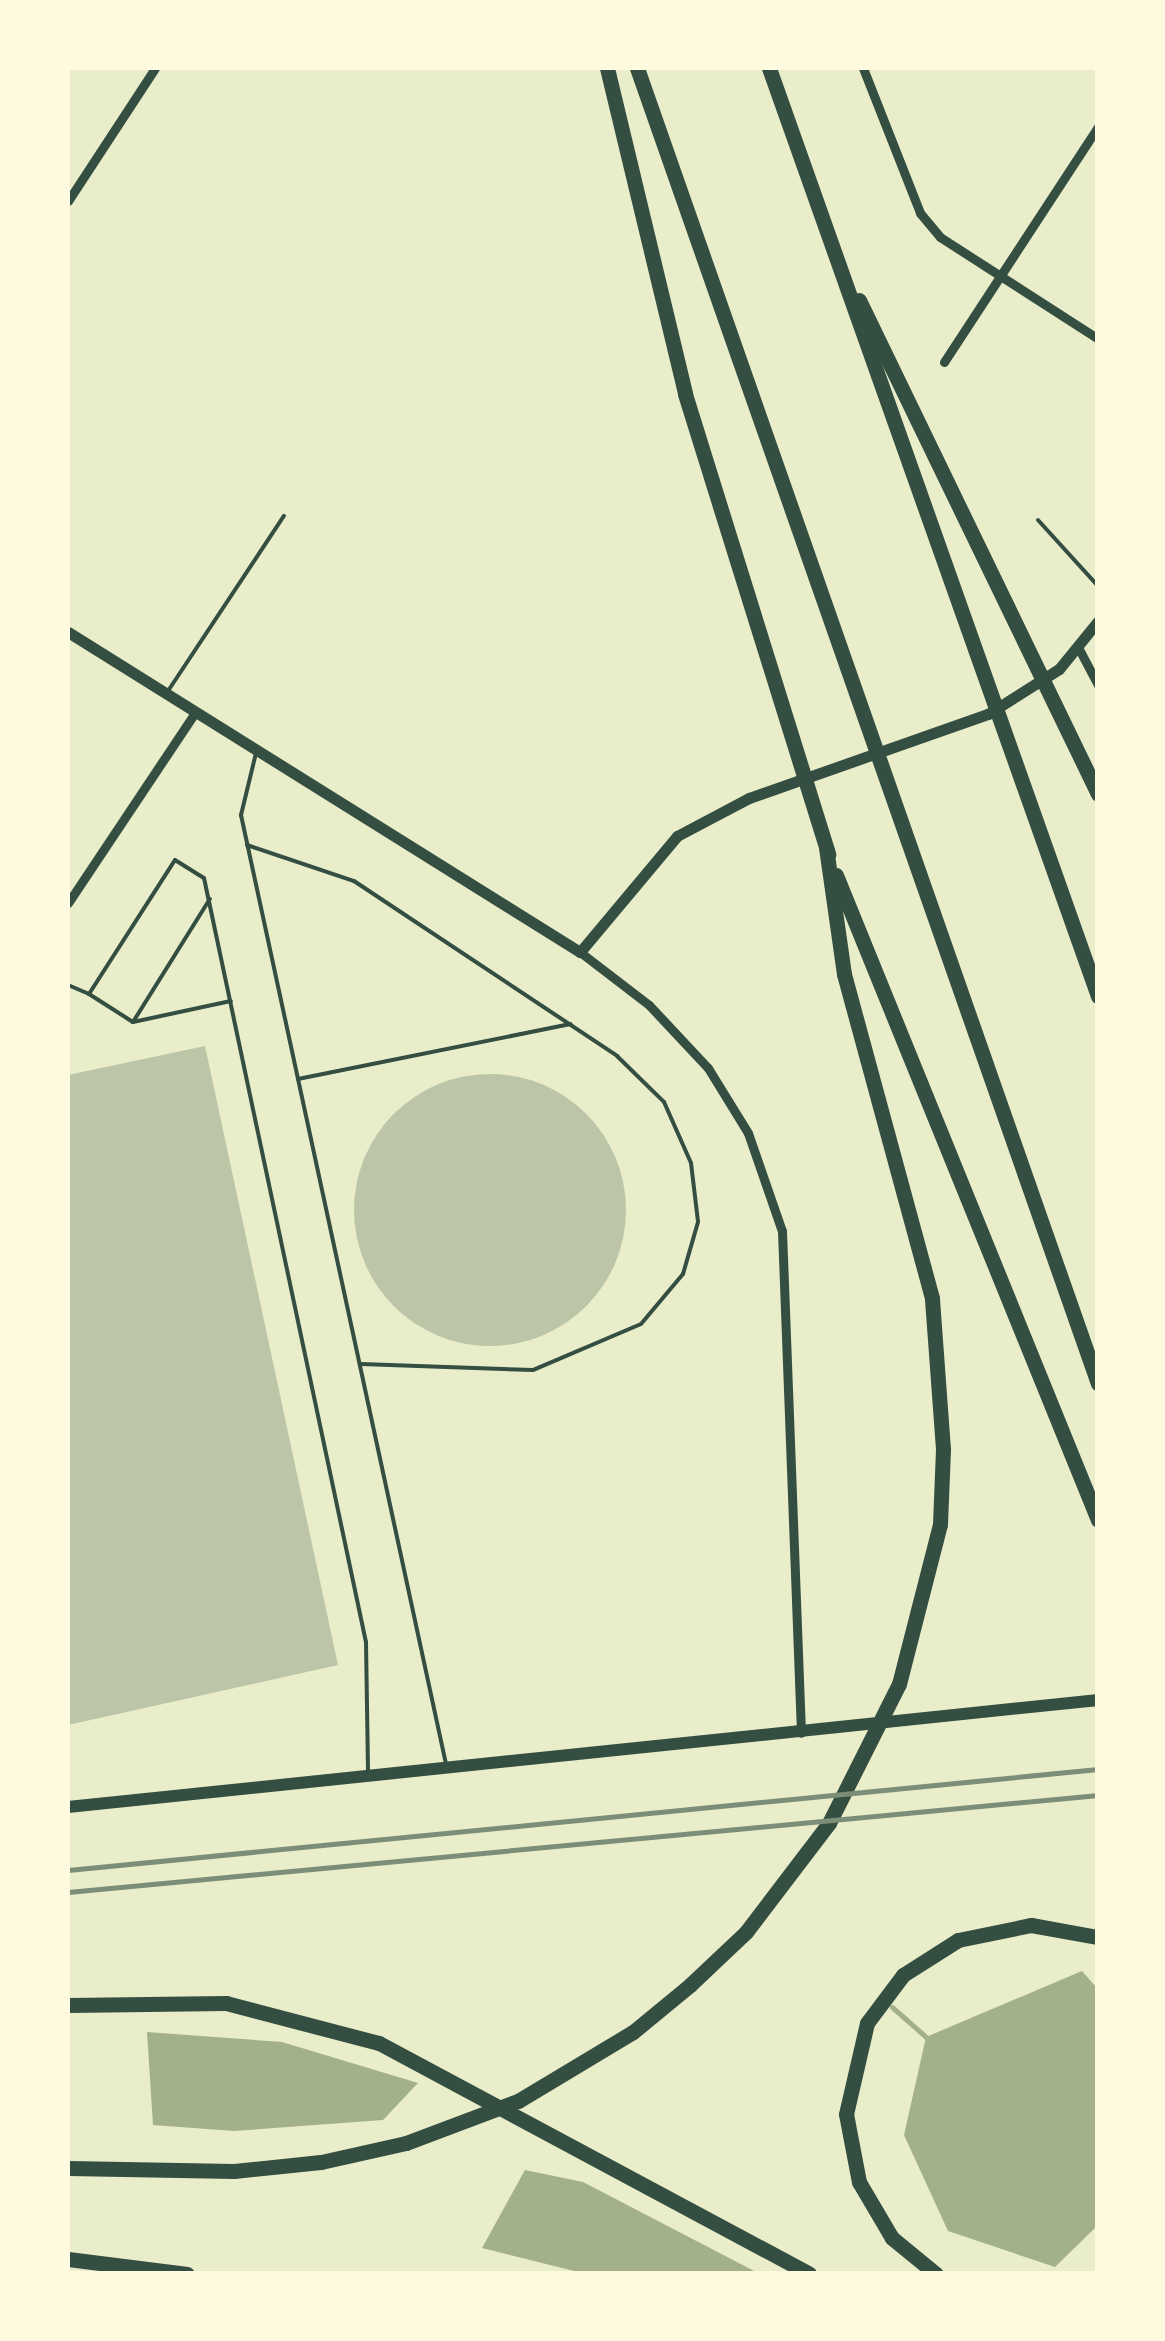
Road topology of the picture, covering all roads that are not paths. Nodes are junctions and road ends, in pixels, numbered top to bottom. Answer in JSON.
{"nodes":[{"id":1,"x":156,"y":68,"type":"edge"},
{"id":2,"x":608,"y":68,"type":"edge"},
{"id":3,"x":636,"y":68,"type":"edge"},
{"id":4,"x":769,"y":68,"type":"edge"},
{"id":5,"x":863,"y":68,"type":"edge"},
{"id":6,"x":1098,"y":127,"type":"edge"},
{"id":7,"x":68,"y":200,"type":"edge"},
{"id":8,"x":824,"y":224,"type":"junction"},
{"id":9,"x":1000,"y":276,"type":"junction"},
{"id":10,"x":1098,"y":339,"type":"edge"},
{"id":11,"x":944,"y":362,"type":"dead end"},
{"id":12,"x":284,"y":516,"type":"dead end"},
{"id":13,"x":1038,"y":520,"type":"dead end"},
{"id":14,"x":1098,"y":586,"type":"edge"},
{"id":15,"x":1098,"y":621,"type":"edge"},
{"id":16,"x":68,"y":632,"type":"edge"},
{"id":17,"x":1079,"y":649,"type":"junction"},
{"id":18,"x":1098,"y":684,"type":"edge"},
{"id":19,"x":165,"y":695,"type":"junction"},
{"id":20,"x":194,"y":714,"type":"junction"},
{"id":21,"x":258,"y":749,"type":"junction"},
{"id":22,"x":1098,"y":794,"type":"edge"},
{"id":23,"x":248,"y":845,"type":"junction"},
{"id":24,"x":826,"y":848,"type":"junction"},
{"id":25,"x":210,"y":899,"type":"junction"},
{"id":26,"x":68,"y":903,"type":"edge"},
{"id":27,"x":580,"y":952,"type":"junction"},
{"id":28,"x":68,"y":985,"type":"edge"},
{"id":29,"x":88,"y":994,"type":"junction"},
{"id":30,"x":1098,"y":996,"type":"edge"},
{"id":31,"x":231,"y":1002,"type":"junction"},
{"id":32,"x":133,"y":1022,"type":"junction"},
{"id":33,"x":570,"y":1024,"type":"junction"},
{"id":34,"x":298,"y":1079,"type":"junction"},
{"id":35,"x":359,"y":1364,"type":"junction"},
{"id":36,"x":1098,"y":1384,"type":"edge"},
{"id":37,"x":1098,"y":1520,"type":"edge"},
{"id":38,"x":1098,"y":1700,"type":"edge"},
{"id":39,"x":800,"y":1734,"type":"junction"},
{"id":40,"x":447,"y":1769,"type":"junction"},
{"id":41,"x":369,"y":1777,"type":"junction"},
{"id":42,"x":68,"y":1807,"type":"edge"},
{"id":43,"x":1098,"y":1937,"type":"edge"},
{"id":44,"x":68,"y":2005,"type":"edge"},
{"id":45,"x":68,"y":2168,"type":"edge"},
{"id":46,"x":68,"y":2259,"type":"edge"},
{"id":47,"x":186,"y":2274,"type":"edge"},
{"id":48,"x":809,"y":2274,"type":"edge"},
{"id":49,"x":936,"y":2274,"type":"edge"}],
"edges":[{"from":1,"to":7,"type":"street"},
{"from":2,"to":24,"type":"highway"},
{"from":3,"to":36,"type":"highway"},
{"from":4,"to":8,"type":"highway"},
{"from":5,"to":9,"type":"street"},
{"from":6,"to":9,"type":"street"},
{"from":8,"to":22,"type":"highway"},
{"from":8,"to":30,"type":"highway"},
{"from":9,"to":10,"type":"street"},
{"from":9,"to":11,"type":"street"},
{"from":12,"to":19,"type":"lane"},
{"from":13,"to":14,"type":"lane"},
{"from":15,"to":17,"type":"street"},
{"from":16,"to":19,"type":"street"},
{"from":17,"to":18,"type":"street"},
{"from":17,"to":27,"type":"street"},
{"from":19,"to":20,"type":"street"},
{"from":20,"to":21,"type":"street"},
{"from":20,"to":26,"type":"street"},
{"from":21,"to":23,"type":"lane"},
{"from":21,"to":27,"type":"street"},
{"from":23,"to":33,"type":"lane"},
{"from":23,"to":34,"type":"lane"},
{"from":24,"to":37,"type":"highway"},
{"from":24,"to":45,"type":"highway"},
{"from":25,"to":29,"type":"lane"},
{"from":25,"to":31,"type":"lane"},
{"from":25,"to":32,"type":"lane"},
{"from":27,"to":39,"type":"street"},
{"from":28,"to":29,"type":"lane"},
{"from":29,"to":32,"type":"lane"},
{"from":31,"to":32,"type":"lane"},
{"from":31,"to":41,"type":"lane"},
{"from":33,"to":34,"type":"lane"},
{"from":33,"to":35,"type":"lane"},
{"from":34,"to":35,"type":"lane"},
{"from":35,"to":40,"type":"lane"},
{"from":38,"to":39,"type":"main road"},
{"from":39,"to":40,"type":"main road"},
{"from":40,"to":41,"type":"main road"},
{"from":41,"to":42,"type":"main road"},
{"from":43,"to":49,"type":"highway"},
{"from":44,"to":48,"type":"highway"},
{"from":46,"to":47,"type":"highway"}]}
